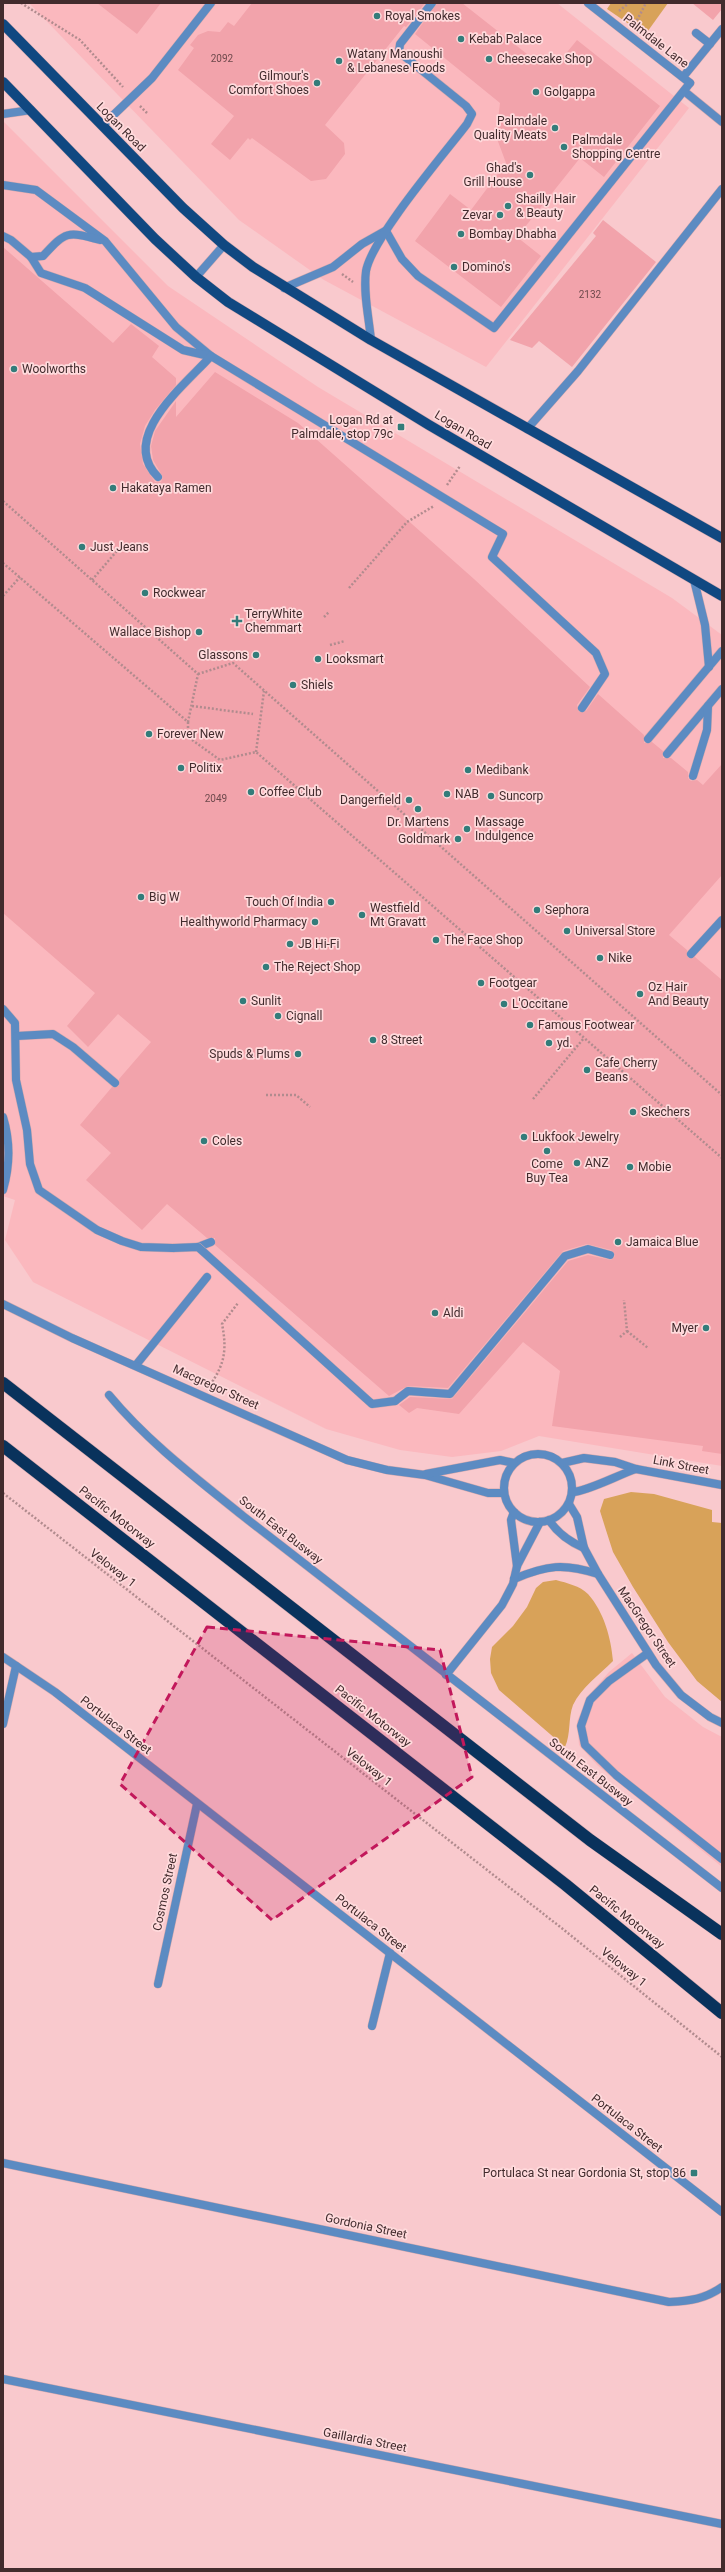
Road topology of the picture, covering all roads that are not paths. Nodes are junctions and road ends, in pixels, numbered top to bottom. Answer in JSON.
{"nodes":[{"id":1,"x":211,"y":3,"type":"edge"},
{"id":2,"x":432,"y":3,"type":"edge"},
{"id":3,"x":588,"y":3,"type":"edge"},
{"id":4,"x":3,"y":24,"type":"edge"},
{"id":5,"x":722,"y":29,"type":"edge"},
{"id":6,"x":696,"y":32,"type":"dead end"},
{"id":7,"x":710,"y":44,"type":"junction"},
{"id":8,"x":683,"y":77,"type":"junction"},
{"id":9,"x":3,"y":82,"type":"edge"},
{"id":10,"x":684,"y":91,"type":"junction"},
{"id":11,"x":31,"y":110,"type":"junction"},
{"id":12,"x":3,"y":114,"type":"edge"},
{"id":13,"x":722,"y":122,"type":"edge"},
{"id":14,"x":102,"y":126,"type":"junction"},
{"id":15,"x":3,"y":185,"type":"edge"},
{"id":16,"x":722,"y":189,"type":"edge"},
{"id":17,"x":386,"y":231,"type":"junction"},
{"id":18,"x":3,"y":236,"type":"edge"},
{"id":19,"x":105,"y":241,"type":"junction"},
{"id":20,"x":224,"y":245,"type":"junction"},
{"id":21,"x":31,"y":257,"type":"junction"},
{"id":22,"x":196,"y":277,"type":"junction"},
{"id":23,"x":284,"y":288,"type":"junction"},
{"id":24,"x":372,"y":340,"type":"junction"},
{"id":25,"x":211,"y":356,"type":"junction"},
{"id":26,"x":527,"y":429,"type":"junction"},
{"id":27,"x":158,"y":477,"type":"dead end"},
{"id":28,"x":722,"y":538,"type":"edge"},
{"id":29,"x":694,"y":580,"type":"junction"},
{"id":30,"x":722,"y":596,"type":"edge"},
{"id":31,"x":722,"y":651,"type":"edge"},
{"id":32,"x":709,"y":667,"type":"junction"},
{"id":33,"x":722,"y":689,"type":"edge"},
{"id":34,"x":708,"y":706,"type":"junction"},
{"id":35,"x":582,"y":708,"type":"dead end"},
{"id":36,"x":648,"y":739,"type":"dead end"},
{"id":37,"x":667,"y":754,"type":"dead end"},
{"id":38,"x":693,"y":776,"type":"dead end"},
{"id":39,"x":722,"y":920,"type":"edge"},
{"id":40,"x":691,"y":954,"type":"dead end"},
{"id":41,"x":3,"y":1009,"type":"edge"},
{"id":42,"x":17,"y":1036,"type":"junction"},
{"id":43,"x":115,"y":1083,"type":"dead end"},
{"id":44,"x":3,"y":1117,"type":"edge"},
{"id":45,"x":3,"y":1190,"type":"edge"},
{"id":46,"x":211,"y":1242,"type":"dead end"},
{"id":47,"x":198,"y":1248,"type":"junction"},
{"id":48,"x":610,"y":1255,"type":"dead end"},
{"id":49,"x":207,"y":1277,"type":"dead end"},
{"id":50,"x":3,"y":1304,"type":"edge"},
{"id":51,"x":136,"y":1365,"type":"junction"},
{"id":52,"x":3,"y":1383,"type":"edge"},
{"id":53,"x":109,"y":1395,"type":"dead end"},
{"id":54,"x":3,"y":1446,"type":"edge"},
{"id":55,"x":514,"y":1463,"type":"junction"},
{"id":56,"x":562,"y":1463,"type":"junction"},
{"id":57,"x":636,"y":1469,"type":"junction"},
{"id":58,"x":425,"y":1475,"type":"junction"},
{"id":59,"x":722,"y":1485,"type":"edge"},
{"id":60,"x":573,"y":1492,"type":"junction"},
{"id":61,"x":504,"y":1493,"type":"junction"},
{"id":62,"x":569,"y":1504,"type":"junction"},
{"id":63,"x":514,"y":1512,"type":"junction"},
{"id":64,"x":549,"y":1520,"type":"junction"},
{"id":65,"x":540,"y":1522,"type":"junction"},
{"id":66,"x":584,"y":1548,"type":"junction"},
{"id":67,"x":517,"y":1566,"type":"junction"},
{"id":68,"x":598,"y":1574,"type":"junction"},
{"id":69,"x":514,"y":1579,"type":"junction"},
{"id":70,"x":648,"y":1653,"type":"junction"},
{"id":71,"x":3,"y":1657,"type":"edge"},
{"id":72,"x":16,"y":1666,"type":"junction"},
{"id":73,"x":446,"y":1675,"type":"junction"},
{"id":74,"x":722,"y":1723,"type":"edge"},
{"id":75,"x":3,"y":1724,"type":"edge"},
{"id":76,"x":197,"y":1804,"type":"junction"},
{"id":77,"x":722,"y":1859,"type":"edge"},
{"id":78,"x":722,"y":1888,"type":"edge"},
{"id":79,"x":722,"y":1934,"type":"edge"},
{"id":80,"x":390,"y":1953,"type":"junction"},
{"id":81,"x":158,"y":1984,"type":"dead end"},
{"id":82,"x":722,"y":2013,"type":"edge"},
{"id":83,"x":372,"y":2026,"type":"dead end"},
{"id":84,"x":3,"y":2163,"type":"edge"},
{"id":85,"x":722,"y":2212,"type":"edge"},
{"id":86,"x":722,"y":2287,"type":"edge"},
{"id":87,"x":3,"y":2379,"type":"edge"},
{"id":88,"x":722,"y":2524,"type":"edge"}],
"edges":[{"from":1,"to":14,"type":"street"},
{"from":2,"to":17,"type":"street"},
{"from":3,"to":8,"type":"street","name":"Palmdale Lane"},
{"from":4,"to":14,"type":"main road","name":"Logan Road"},
{"from":5,"to":7,"type":"street"},
{"from":6,"to":7,"type":"street"},
{"from":7,"to":8,"type":"street"},
{"from":8,"to":10,"type":"street","name":"Palmdale Lane"},
{"from":9,"to":11,"type":"main road","name":"Logan Road"},
{"from":10,"to":13,"type":"street"},
{"from":10,"to":17,"type":"street"},
{"from":11,"to":12,"type":"street"},
{"from":11,"to":22,"type":"main road","name":"Logan Road"},
{"from":14,"to":20,"type":"main road","name":"Logan Road"},
{"from":15,"to":19,"type":"street"},
{"from":16,"to":26,"type":"street"},
{"from":17,"to":23,"type":"street"},
{"from":17,"to":24,"type":"street"},
{"from":18,"to":21,"type":"street"},
{"from":19,"to":21,"type":"street"},
{"from":19,"to":25,"type":"street"},
{"from":20,"to":22,"type":"street"},
{"from":20,"to":23,"type":"main road","name":"Logan Road"},
{"from":21,"to":25,"type":"street"},
{"from":22,"to":29,"type":"main road","name":"Logan Road"},
{"from":23,"to":24,"type":"main road","name":"Logan Road"},
{"from":24,"to":26,"type":"main road","name":"Logan Road"},
{"from":25,"to":27,"type":"street"},
{"from":25,"to":35,"type":"street"},
{"from":26,"to":28,"type":"main road","name":"Logan Road"},
{"from":29,"to":30,"type":"main road","name":"Logan Road"},
{"from":29,"to":32,"type":"street"},
{"from":31,"to":32,"type":"street"},
{"from":32,"to":36,"type":"street"},
{"from":33,"to":34,"type":"street"},
{"from":34,"to":37,"type":"street"},
{"from":34,"to":38,"type":"street"},
{"from":39,"to":40,"type":"street"},
{"from":41,"to":42,"type":"street"},
{"from":42,"to":43,"type":"street"},
{"from":42,"to":47,"type":"street","bridge":true},
{"from":44,"to":45,"type":"street"},
{"from":46,"to":47,"type":"street"},
{"from":47,"to":48,"type":"street","bridge":true},
{"from":49,"to":51,"type":"street"},
{"from":50,"to":51,"type":"street","name":"Macgregor Street"},
{"from":51,"to":58,"type":"street","name":"Macgregor Street"},
{"from":52,"to":79,"type":"highway"},
{"from":53,"to":73,"type":"street","name":"South East Busway"},
{"from":54,"to":82,"type":"highway","name":"Pacific Motorway"},
{"from":55,"to":56,"type":"street"},
{"from":55,"to":58,"type":"street","name":"Macgregor Street"},
{"from":55,"to":61,"type":"street"},
{"from":56,"to":57,"type":"street","name":"Link Street"},
{"from":56,"to":60,"type":"street"},
{"from":57,"to":59,"type":"street","name":"Link Street"},
{"from":57,"to":60,"type":"street","name":"Link Street"},
{"from":58,"to":61,"type":"street","name":"Macgregor Street"},
{"from":60,"to":62,"type":"street"},
{"from":61,"to":63,"type":"street"},
{"from":62,"to":64,"type":"street"},
{"from":62,"to":66,"type":"street","name":"MacGregor Street"},
{"from":63,"to":65,"type":"street"},
{"from":63,"to":67,"type":"street"},
{"from":64,"to":65,"type":"street"},
{"from":64,"to":66,"type":"street"},
{"from":65,"to":67,"type":"street"},
{"from":66,"to":68,"type":"street","name":"MacGregor Street"},
{"from":67,"to":69,"type":"street"},
{"from":68,"to":69,"type":"street"},
{"from":68,"to":70,"type":"street","name":"MacGregor Street"},
{"from":69,"to":73,"type":"street"},
{"from":70,"to":74,"type":"street","name":"MacGregor Street"},
{"from":70,"to":77,"type":"street"},
{"from":71,"to":72,"type":"street","name":"Portulaca Street"},
{"from":72,"to":75,"type":"street"},
{"from":72,"to":76,"type":"street","name":"Portulaca Street"},
{"from":73,"to":78,"type":"street","name":"South East Busway"},
{"from":76,"to":80,"type":"street","name":"Portulaca Street"},
{"from":76,"to":81,"type":"street","name":"Cosmos Street"},
{"from":80,"to":83,"type":"street"},
{"from":80,"to":85,"type":"street","name":"Portulaca Street"},
{"from":84,"to":86,"type":"street","name":"Gordonia Street"},
{"from":87,"to":88,"type":"street","name":"Gaillardia Street"}]}
